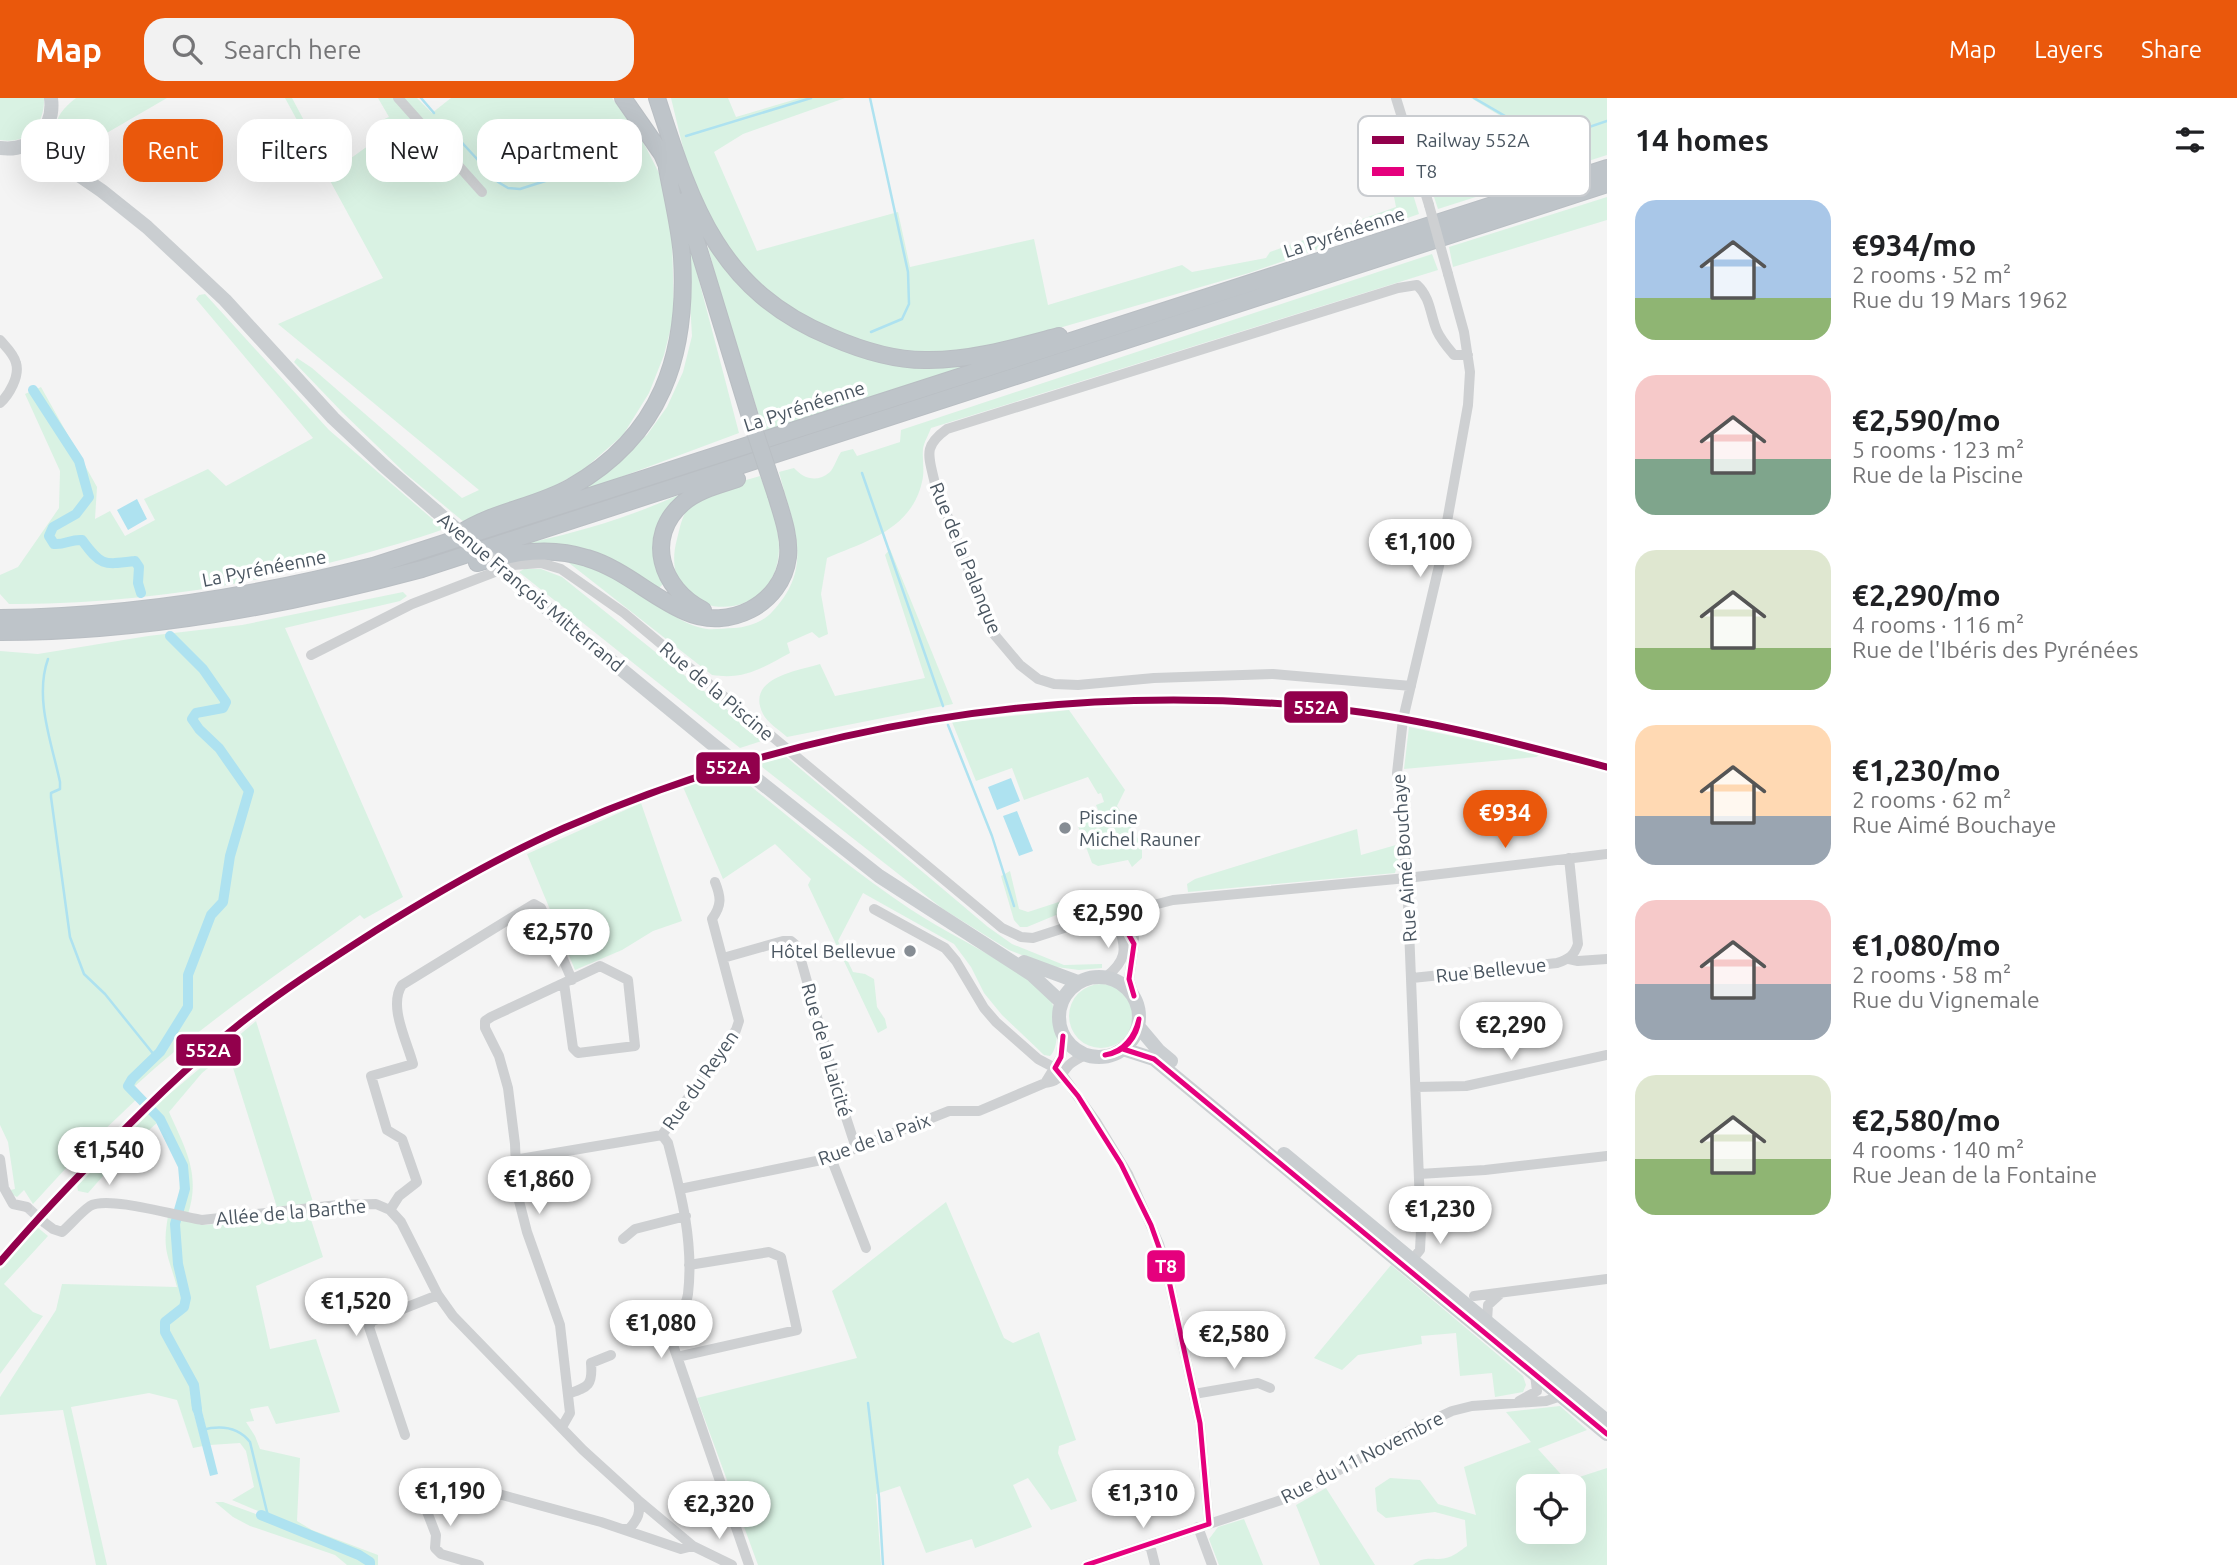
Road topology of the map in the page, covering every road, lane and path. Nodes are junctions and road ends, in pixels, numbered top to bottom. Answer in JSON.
{"nodes":[{"id":1,"x":65,"y":98,"type":"edge"},
{"id":2,"x":398,"y":98,"type":"edge"},
{"id":3,"x":623,"y":98,"type":"edge"},
{"id":4,"x":657,"y":98,"type":"edge"},
{"id":5,"x":1396,"y":98,"type":"edge"},
{"id":6,"x":51,"y":103,"type":"edge"},
{"id":7,"x":1402,"y":116,"type":"edge"},
{"id":8,"x":21,"y":146,"type":"edge"},
{"id":9,"x":0,"y":148,"type":"edge"},
{"id":10,"x":674,"y":168,"type":"junction"},
{"id":11,"x":1607,"y":168,"type":"edge"},
{"id":12,"x":1590,"y":174,"type":"edge"},
{"id":13,"x":89,"y":182,"type":"edge"},
{"id":14,"x":93,"y":182,"type":"edge"},
{"id":15,"x":1607,"y":184,"type":"edge"},
{"id":16,"x":1590,"y":190,"type":"edge"},
{"id":17,"x":102,"y":191,"type":"junction"},
{"id":18,"x":482,"y":192,"type":"dead end"},
{"id":19,"x":1426,"y":196,"type":"edge"},
{"id":20,"x":1521,"y":196,"type":"edge"},
{"id":21,"x":1570,"y":196,"type":"edge"},
{"id":22,"x":1113,"y":329,"type":"junction"},
{"id":23,"x":0,"y":340,"type":"edge"},
{"id":24,"x":1468,"y":355,"type":"junction"},
{"id":25,"x":0,"y":404,"type":"edge"},
{"id":26,"x":794,"y":449,"type":"junction"},
{"id":27,"x":444,"y":545,"type":"junction"},
{"id":28,"x":422,"y":569,"type":"junction"},
{"id":29,"x":726,"y":617,"type":"junction"},
{"id":30,"x":0,"y":618,"type":"edge"},
{"id":31,"x":0,"y":632,"type":"edge"},
{"id":32,"x":311,"y":656,"type":"dead end"},
{"id":33,"x":1411,"y":686,"type":"junction"},
{"id":34,"x":1607,"y":854,"type":"edge"},
{"id":35,"x":1569,"y":858,"type":"junction"},
{"id":36,"x":1407,"y":878,"type":"junction"},
{"id":37,"x":715,"y":882,"type":"dead end"},
{"id":38,"x":1173,"y":901,"type":"junction"},
{"id":39,"x":874,"y":909,"type":"dead end"},
{"id":40,"x":1116,"y":924,"type":"junction"},
{"id":41,"x":1134,"y":946,"type":"junction"},
{"id":42,"x":997,"y":950,"type":"junction"},
{"id":43,"x":723,"y":958,"type":"junction"},
{"id":44,"x":1569,"y":959,"type":"junction"},
{"id":45,"x":1607,"y":959,"type":"edge"},
{"id":46,"x":1106,"y":977,"type":"junction"},
{"id":47,"x":1412,"y":978,"type":"junction"},
{"id":48,"x":568,"y":982,"type":"junction"},
{"id":49,"x":1078,"y":982,"type":"junction"},
{"id":50,"x":1134,"y":996,"type":"junction"},
{"id":51,"x":1061,"y":1002,"type":"junction"},
{"id":52,"x":1138,"y":1026,"type":"junction"},
{"id":53,"x":1063,"y":1036,"type":"junction"},
{"id":54,"x":1123,"y":1049,"type":"junction"},
{"id":55,"x":1085,"y":1055,"type":"junction"},
{"id":56,"x":1607,"y":1055,"type":"edge"},
{"id":57,"x":1059,"y":1072,"type":"junction"},
{"id":58,"x":1416,"y":1087,"type":"junction"},
{"id":59,"x":662,"y":1135,"type":"junction"},
{"id":60,"x":856,"y":1147,"type":"junction"},
{"id":61,"x":1607,"y":1156,"type":"edge"},
{"id":62,"x":831,"y":1158,"type":"junction"},
{"id":63,"x":0,"y":1159,"type":"edge"},
{"id":64,"x":514,"y":1160,"type":"junction"},
{"id":65,"x":1419,"y":1174,"type":"junction"},
{"id":66,"x":680,"y":1189,"type":"junction"},
{"id":67,"x":27,"y":1207,"type":"tunnel mouth"},
{"id":68,"x":390,"y":1210,"type":"junction"},
{"id":69,"x":686,"y":1216,"type":"junction"},
{"id":70,"x":44,"y":1223,"type":"tunnel mouth"},
{"id":71,"x":1421,"y":1230,"type":"junction"},
{"id":72,"x":623,"y":1239,"type":"dead end"},
{"id":73,"x":866,"y":1248,"type":"dead end"},
{"id":74,"x":1412,"y":1260,"type":"junction"},
{"id":75,"x":689,"y":1265,"type":"junction"},
{"id":76,"x":1429,"y":1273,"type":"junction"},
{"id":77,"x":1607,"y":1279,"type":"edge"},
{"id":78,"x":1503,"y":1292,"type":"junction"},
{"id":79,"x":438,"y":1295,"type":"junction"},
{"id":80,"x":1474,"y":1296,"type":"dead end"},
{"id":81,"x":1487,"y":1321,"type":"junction"},
{"id":82,"x":611,"y":1355,"type":"dead end"},
{"id":83,"x":677,"y":1357,"type":"junction"},
{"id":84,"x":1535,"y":1375,"type":"junction"},
{"id":85,"x":1270,"y":1388,"type":"dead end"},
{"id":86,"x":568,"y":1394,"type":"junction"},
{"id":87,"x":1194,"y":1394,"type":"junction"},
{"id":88,"x":1561,"y":1396,"type":"junction"},
{"id":89,"x":1513,"y":1403,"type":"junction"},
{"id":90,"x":1607,"y":1421,"type":"edge"},
{"id":91,"x":562,"y":1427,"type":"junction"},
{"id":92,"x":1607,"y":1434,"type":"edge"},
{"id":93,"x":405,"y":1435,"type":"dead end"},
{"id":94,"x":412,"y":1478,"type":"dead end"},
{"id":95,"x":430,"y":1481,"type":"junction"},
{"id":96,"x":638,"y":1500,"type":"junction"},
{"id":97,"x":1203,"y":1525,"type":"junction"},
{"id":98,"x":621,"y":1529,"type":"junction"},
{"id":99,"x":1150,"y":1545,"type":"junction"},
{"id":100,"x":693,"y":1546,"type":"junction"},
{"id":101,"x":479,"y":1565,"type":"edge"},
{"id":102,"x":732,"y":1565,"type":"edge"},
{"id":103,"x":750,"y":1565,"type":"edge"},
{"id":104,"x":1087,"y":1565,"type":"edge"},
{"id":105,"x":1155,"y":1565,"type":"edge"},
{"id":106,"x":1212,"y":1565,"type":"edge"}],
"edges":[{"from":1,"to":6,"type":"main road"},
{"from":2,"to":18,"type":"street"},
{"from":3,"to":10,"type":"highway"},
{"from":4,"to":10,"type":"highway"},
{"from":5,"to":7,"type":"street","name":"Rue Aimé Bouchaye","bridge":true},
{"from":8,"to":9,"type":"main road"},
{"from":10,"to":22,"type":"highway"},
{"from":10,"to":27,"type":"highway"},
{"from":10,"to":29,"type":"highway","bridge":true},
{"from":11,"to":12,"type":"highway","name":"La Pyrénéenne"},
{"from":13,"to":17,"type":"main road","name":"Avenue François Mitterrand"},
{"from":14,"to":17,"type":"main road","name":"Avenue François Mitterrand"},
{"from":15,"to":16,"type":"highway","name":"La Pyrénéenne"},
{"from":17,"to":42,"type":"main road","name":"Avenue François Mitterrand","bridge":true},
{"from":19,"to":24,"type":"street","name":"Rue Aimé Bouchaye","bridge":true},
{"from":20,"to":22,"type":"highway","name":"La Pyrénéenne"},
{"from":21,"to":26,"type":"highway","name":"La Pyrénéenne"},
{"from":22,"to":27,"type":"highway","name":"La Pyrénéenne"},
{"from":23,"to":25,"type":"street"},
{"from":24,"to":33,"type":"street","name":"Rue Aimé Bouchaye"},
{"from":24,"to":33,"type":"street","name":"Rue de la Palanque"},
{"from":26,"to":28,"type":"highway","name":"La Pyrénéenne"},
{"from":26,"to":29,"type":"highway"},
{"from":27,"to":30,"type":"highway","name":"La Pyrénéenne"},
{"from":28,"to":29,"type":"highway"},
{"from":28,"to":31,"type":"highway","name":"La Pyrénéenne"},
{"from":32,"to":40,"type":"street","name":"Rue de la Piscine"},
{"from":33,"to":36,"type":"street","name":"Rue Aimé Bouchaye"},
{"from":34,"to":35,"type":"street"},
{"from":35,"to":36,"type":"street"},
{"from":35,"to":44,"type":"street","name":"Rue Bellevue"},
{"from":36,"to":38,"type":"street"},
{"from":36,"to":47,"type":"street","name":"Rue Aimé Bouchaye"},
{"from":37,"to":43,"type":"street","name":"Rue du Reyen"},
{"from":38,"to":40,"type":"street","name":"Rue de la Piscine"},
{"from":38,"to":41,"type":"street"},
{"from":39,"to":57,"type":"street"},
{"from":40,"to":41,"type":"street"},
{"from":40,"to":46,"type":"street"},
{"from":41,"to":50,"type":"street"},
{"from":42,"to":49,"type":"main road","name":"Avenue François Mitterrand"},
{"from":42,"to":51,"type":"main road","name":"Avenue François Mitterrand"},
{"from":43,"to":59,"type":"street","name":"Rue du Reyen"},
{"from":43,"to":60,"type":"street","name":"Rue de la Laicité"},
{"from":44,"to":45,"type":"street","name":"Rue Bellevue"},
{"from":44,"to":47,"type":"street","name":"Rue Bellevue"},
{"from":46,"to":49,"type":"main road"},
{"from":46,"to":50,"type":"main road"},
{"from":47,"to":58,"type":"street","name":"Rue Aimé Bouchaye"},
{"from":48,"to":48,"type":"street"},
{"from":48,"to":64,"type":"street"},
{"from":48,"to":68,"type":"street"},
{"from":49,"to":51,"type":"main road"},
{"from":50,"to":52,"type":"main road"},
{"from":51,"to":53,"type":"main road"},
{"from":52,"to":54,"type":"main road"},
{"from":52,"to":74,"type":"main road"},
{"from":53,"to":55,"type":"main road"},
{"from":53,"to":57,"type":"street"},
{"from":54,"to":55,"type":"main road"},
{"from":54,"to":84,"type":"main road"},
{"from":55,"to":57,"type":"street"},
{"from":56,"to":58,"type":"street"},
{"from":57,"to":60,"type":"street","name":"Rue de la Paix"},
{"from":57,"to":87,"type":"street"},
{"from":58,"to":65,"type":"street","name":"Rue Aimé Bouchaye"},
{"from":59,"to":64,"type":"street","name":"Rue du Reyen"},
{"from":59,"to":66,"type":"street"},
{"from":60,"to":62,"type":"street","name":"Rue de la Paix"},
{"from":61,"to":65,"type":"street"},
{"from":62,"to":66,"type":"street","name":"Rue de la Paix"},
{"from":62,"to":73,"type":"street"},
{"from":63,"to":67,"type":"street"},
{"from":64,"to":86,"type":"street"},
{"from":65,"to":71,"type":"street","name":"Rue Aimé Bouchaye"},
{"from":66,"to":69,"type":"street"},
{"from":68,"to":70,"type":"street","name":"Allée de la Barthe"},
{"from":68,"to":79,"type":"street","name":"Allée de la Barthe"},
{"from":69,"to":72,"type":"street"},
{"from":69,"to":75,"type":"street"},
{"from":71,"to":74,"type":"street","name":"Rue Aimé Bouchaye"},
{"from":71,"to":76,"type":"street"},
{"from":74,"to":76,"type":"main road"},
{"from":75,"to":83,"type":"street"},
{"from":75,"to":83,"type":"street"},
{"from":76,"to":81,"type":"main road"},
{"from":77,"to":78,"type":"street"},
{"from":78,"to":80,"type":"street"},
{"from":78,"to":81,"type":"street"},
{"from":79,"to":91,"type":"street","name":"Allée de la Barthe"},
{"from":79,"to":93,"type":"street"},
{"from":81,"to":90,"type":"main road"},
{"from":82,"to":86,"type":"street"},
{"from":83,"to":103,"type":"street"},
{"from":84,"to":88,"type":"main road"},
{"from":84,"to":89,"type":"street"},
{"from":85,"to":87,"type":"street"},
{"from":86,"to":91,"type":"street"},
{"from":87,"to":97,"type":"street"},
{"from":88,"to":89,"type":"street","name":"Rue du 11 Novembre"},
{"from":88,"to":92,"type":"main road"},
{"from":89,"to":97,"type":"street","name":"Rue du 11 Novembre"},
{"from":91,"to":96,"type":"street","name":"Allée de la Barthe"},
{"from":94,"to":95,"type":"street"},
{"from":95,"to":98,"type":"street"},
{"from":95,"to":101,"type":"street"},
{"from":96,"to":98,"type":"street"},
{"from":96,"to":100,"type":"street","name":"Allée de la Barthe"},
{"from":97,"to":99,"type":"street","name":"Rue du 11 Novembre"},
{"from":97,"to":106,"type":"street"},
{"from":98,"to":100,"type":"street"},
{"from":99,"to":104,"type":"street","name":"Rue du 11 Novembre"},
{"from":99,"to":105,"type":"street"},
{"from":100,"to":102,"type":"street"}]}
